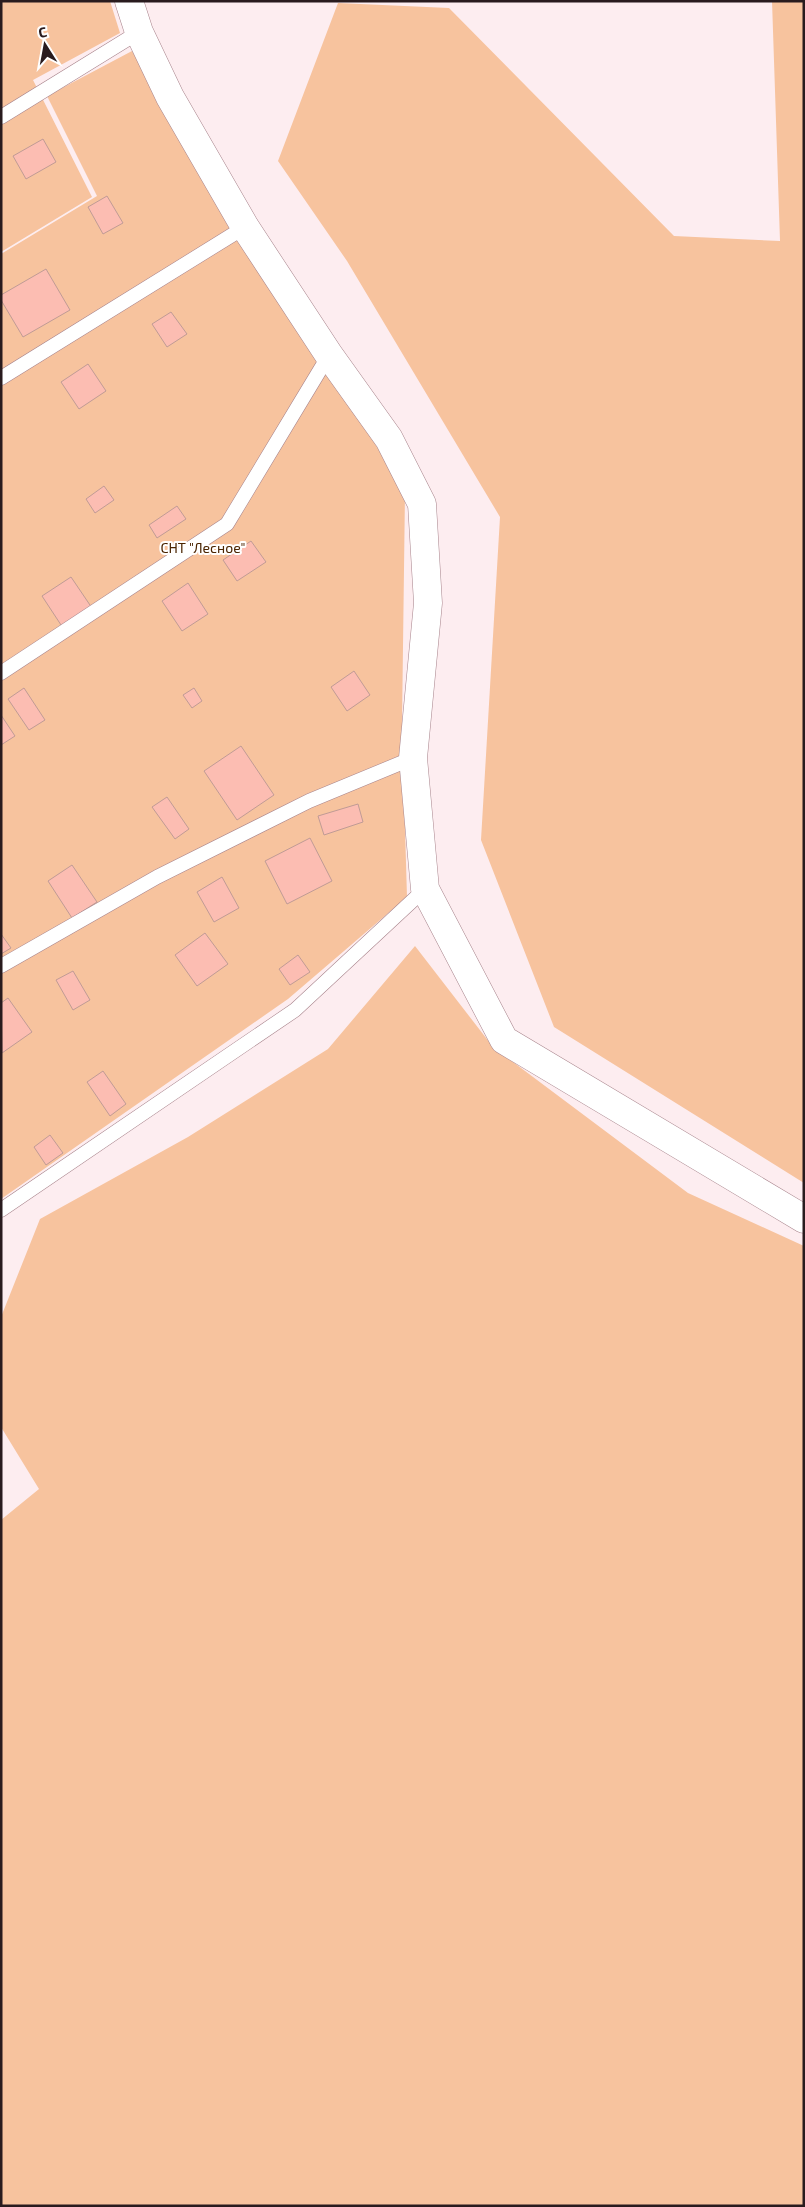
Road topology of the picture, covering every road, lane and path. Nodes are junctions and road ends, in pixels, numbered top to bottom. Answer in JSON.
{"nodes":[{"id":1,"x":130,"y":1,"type":"edge"},
{"id":2,"x":139,"y":32,"type":"junction"},
{"id":3,"x":1,"y":117,"type":"edge"},
{"id":4,"x":245,"y":227,"type":"junction"},
{"id":5,"x":330,"y":354,"type":"junction"},
{"id":6,"x":1,"y":378,"type":"edge"},
{"id":7,"x":1,"y":673,"type":"edge"},
{"id":8,"x":413,"y":758,"type":"junction"},
{"id":9,"x":425,"y":889,"type":"junction"},
{"id":10,"x":1,"y":966,"type":"edge"},
{"id":11,"x":1,"y":1210,"type":"edge"},
{"id":12,"x":804,"y":1219,"type":"edge"}],
"edges":[{"from":1,"to":2,"type":"street"},
{"from":2,"to":3,"type":"lane"},
{"from":2,"to":4,"type":"street"},
{"from":4,"to":5,"type":"street"},
{"from":4,"to":6,"type":"lane"},
{"from":5,"to":7,"type":"lane"},
{"from":5,"to":8,"type":"street"},
{"from":8,"to":9,"type":"street"},
{"from":8,"to":10,"type":"lane"},
{"from":9,"to":11,"type":"lane"},
{"from":9,"to":12,"type":"street"}]}
